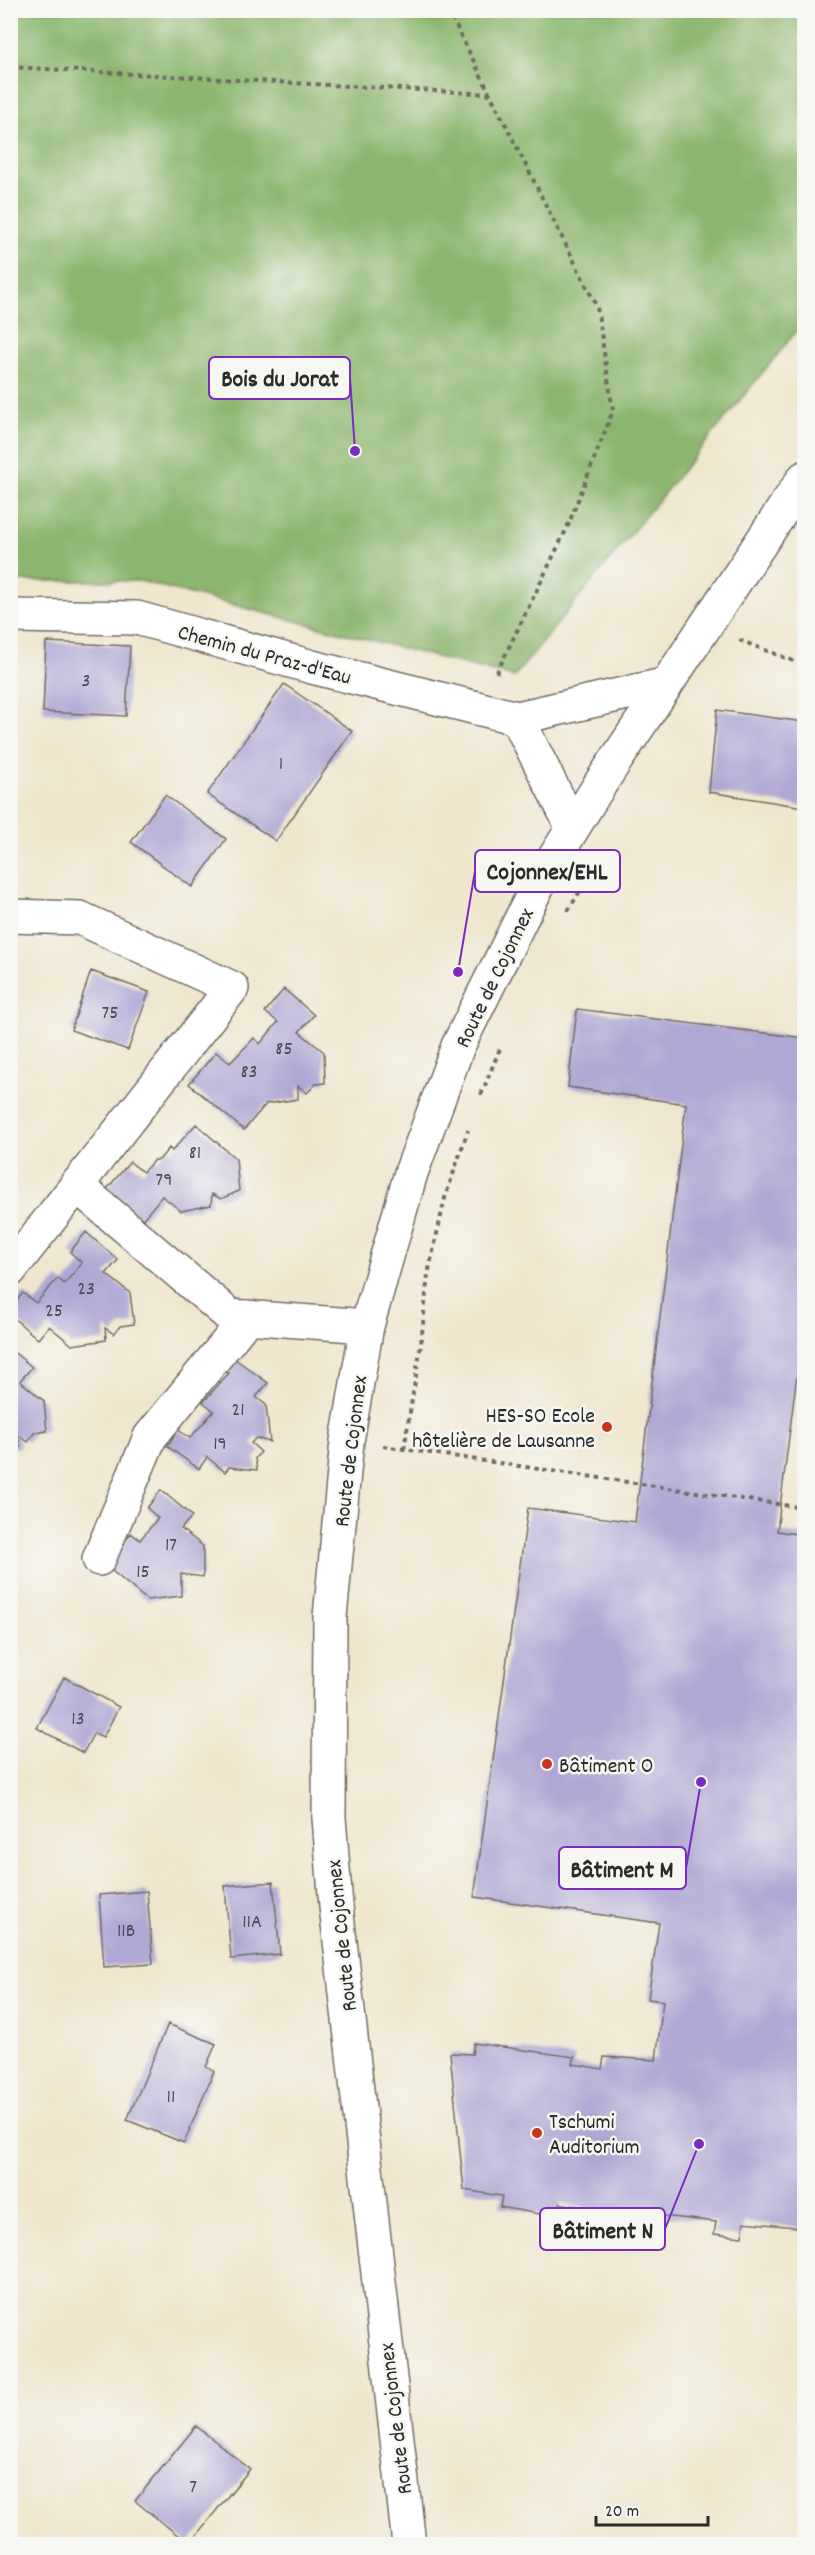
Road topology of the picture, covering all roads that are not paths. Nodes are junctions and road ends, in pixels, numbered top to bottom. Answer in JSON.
{"nodes":[{"id":1,"x":804,"y":478,"type":"edge"},
{"id":2,"x":10,"y":616,"type":"edge"},
{"id":3,"x":667,"y":684,"type":"junction"},
{"id":4,"x":517,"y":717,"type":"junction"},
{"id":5,"x":573,"y":828,"type":"junction"},
{"id":6,"x":10,"y":916,"type":"edge"},
{"id":7,"x":76,"y":1185,"type":"junction"},
{"id":8,"x":10,"y":1270,"type":"edge"},
{"id":9,"x":248,"y":1317,"type":"junction"},
{"id":10,"x":367,"y":1326,"type":"junction"},
{"id":11,"x":99,"y":1559,"type":"dead end"},
{"id":12,"x":409,"y":2544,"type":"edge"}],
"edges":[{"from":1,"to":3,"type":"street","name":"Route de Cojonnex"},
{"from":2,"to":4,"type":"street","name":"Chemin du Praz-d'Eau"},
{"from":3,"to":4,"type":"street","name":"Chemin du Praz-d'Eau"},
{"from":3,"to":5,"type":"street","name":"Route de Cojonnex"},
{"from":4,"to":5,"type":"street"},
{"from":5,"to":10,"type":"street","name":"Route de Cojonnex"},
{"from":6,"to":7,"type":"street"},
{"from":7,"to":8,"type":"street"},
{"from":7,"to":9,"type":"street"},
{"from":9,"to":10,"type":"street"},
{"from":9,"to":11,"type":"street"},
{"from":10,"to":12,"type":"street","name":"Route de Cojonnex"}]}
